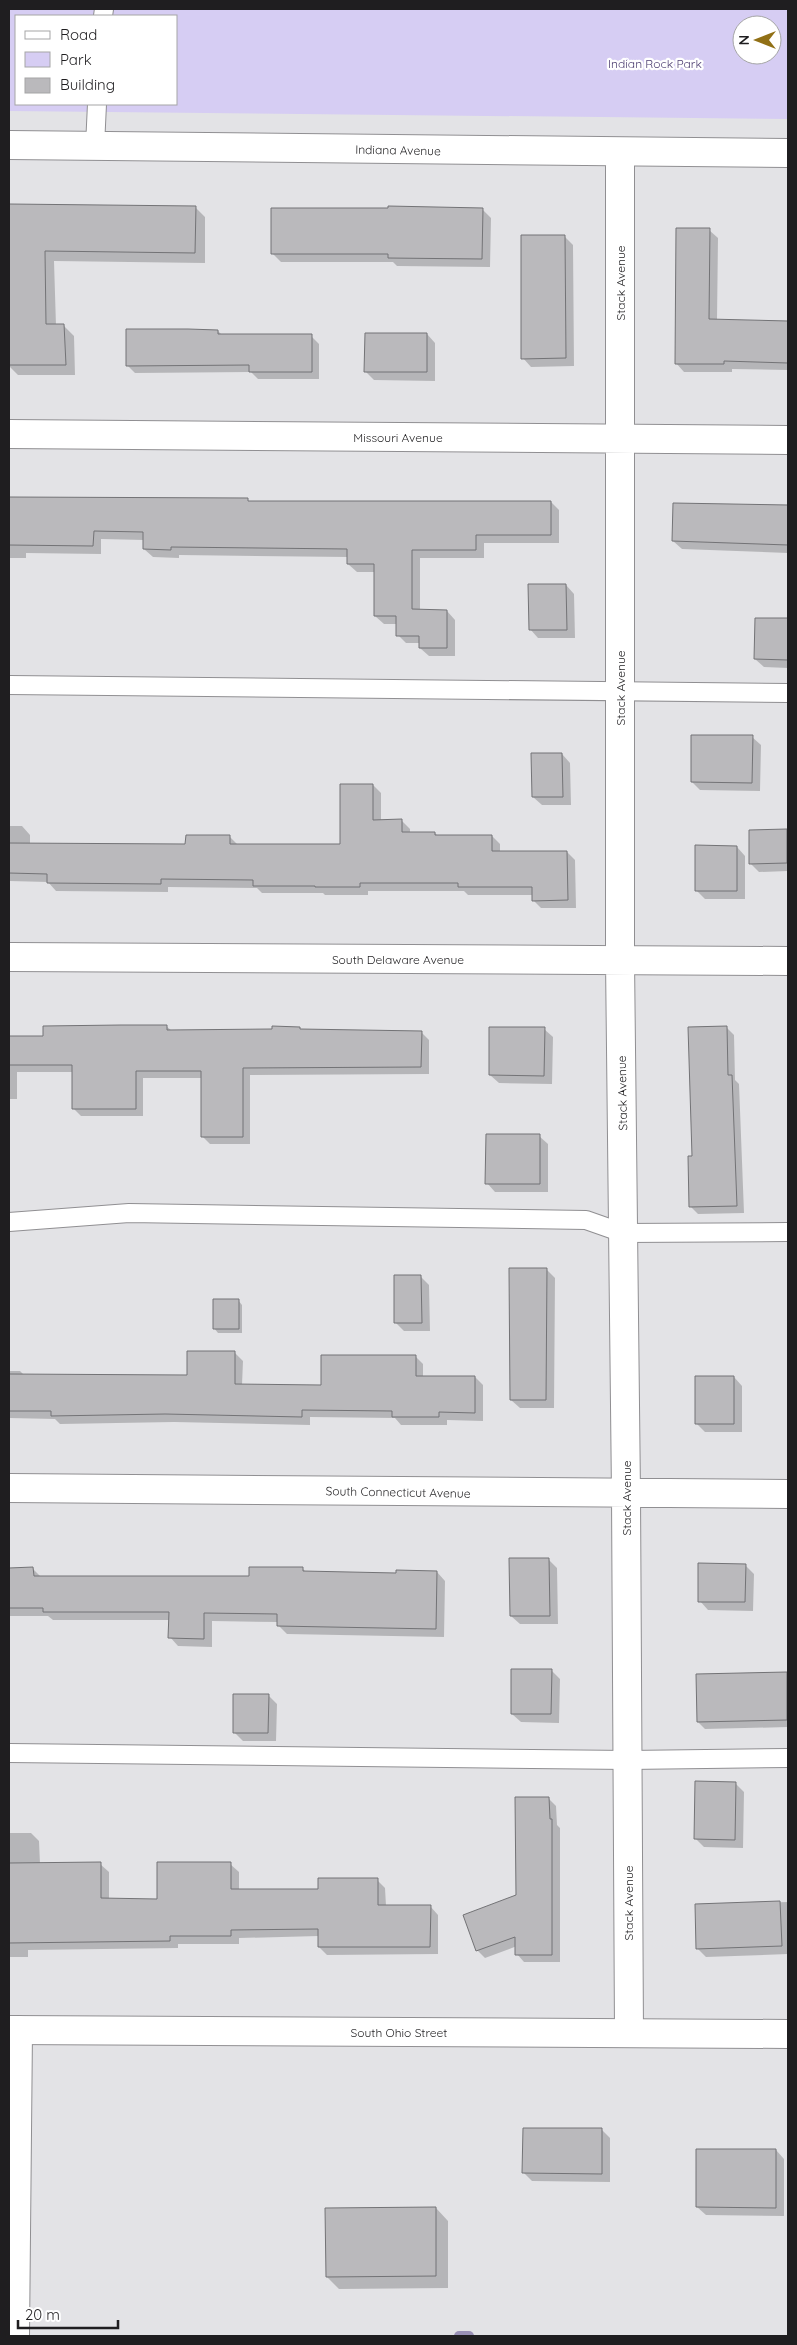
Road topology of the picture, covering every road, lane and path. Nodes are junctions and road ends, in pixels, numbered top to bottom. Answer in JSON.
{"nodes":[{"id":1,"x":98,"y":105,"type":"edge"},
{"id":2,"x":9,"y":145,"type":"edge"},
{"id":3,"x":95,"y":146,"type":"junction"},
{"id":4,"x":620,"y":153,"type":"junction"},
{"id":5,"x":788,"y":154,"type":"edge"},
{"id":6,"x":9,"y":434,"type":"edge"},
{"id":7,"x":620,"y":439,"type":"junction"},
{"id":8,"x":788,"y":440,"type":"edge"},
{"id":9,"x":9,"y":686,"type":"edge"},
{"id":10,"x":620,"y":692,"type":"junction"},
{"id":11,"x":788,"y":693,"type":"edge"},
{"id":12,"x":9,"y":957,"type":"edge"},
{"id":13,"x":620,"y":960,"type":"junction"},
{"id":14,"x":788,"y":961,"type":"edge"},
{"id":15,"x":9,"y":1222,"type":"edge"},
{"id":16,"x":623,"y":1232,"type":"junction"},
{"id":17,"x":788,"y":1232,"type":"edge"},
{"id":18,"x":9,"y":1488,"type":"edge"},
{"id":19,"x":626,"y":1494,"type":"junction"},
{"id":20,"x":788,"y":1494,"type":"edge"},
{"id":21,"x":9,"y":1754,"type":"edge"},
{"id":22,"x":788,"y":1758,"type":"edge"},
{"id":23,"x":628,"y":1760,"type":"junction"},
{"id":24,"x":13,"y":2030,"type":"edge"},
{"id":25,"x":629,"y":2033,"type":"junction"},
{"id":26,"x":788,"y":2034,"type":"edge"},
{"id":27,"x":15,"y":2336,"type":"edge"}],
"edges":[{"from":1,"to":3,"type":"lane"},
{"from":2,"to":3,"type":"street","name":"Indiana Avenue"},
{"from":3,"to":4,"type":"street","name":"Indiana Avenue"},
{"from":4,"to":5,"type":"street","name":"Indiana Avenue"},
{"from":4,"to":7,"type":"street","name":"Stack Avenue"},
{"from":6,"to":7,"type":"street","name":"Missouri Avenue"},
{"from":7,"to":8,"type":"street","name":"Missouri Avenue"},
{"from":7,"to":10,"type":"street","name":"Stack Avenue"},
{"from":9,"to":10,"type":"lane"},
{"from":10,"to":11,"type":"lane"},
{"from":10,"to":13,"type":"street","name":"Stack Avenue"},
{"from":12,"to":13,"type":"street","name":"South Delaware Avenue"},
{"from":13,"to":14,"type":"street","name":"South Delaware Avenue"},
{"from":13,"to":16,"type":"street","name":"Stack Avenue"},
{"from":15,"to":16,"type":"lane"},
{"from":16,"to":17,"type":"lane"},
{"from":16,"to":19,"type":"street","name":"Stack Avenue"},
{"from":18,"to":19,"type":"street","name":"South Connecticut Avenue"},
{"from":19,"to":20,"type":"street","name":"South Connecticut Avenue"},
{"from":19,"to":23,"type":"street","name":"Stack Avenue"},
{"from":21,"to":23,"type":"lane"},
{"from":22,"to":23,"type":"lane"},
{"from":23,"to":25,"type":"street","name":"Stack Avenue"},
{"from":24,"to":25,"type":"street","name":"South Ohio Street"},
{"from":24,"to":27,"type":"street"},
{"from":25,"to":26,"type":"street","name":"South Ohio Street"}]}
